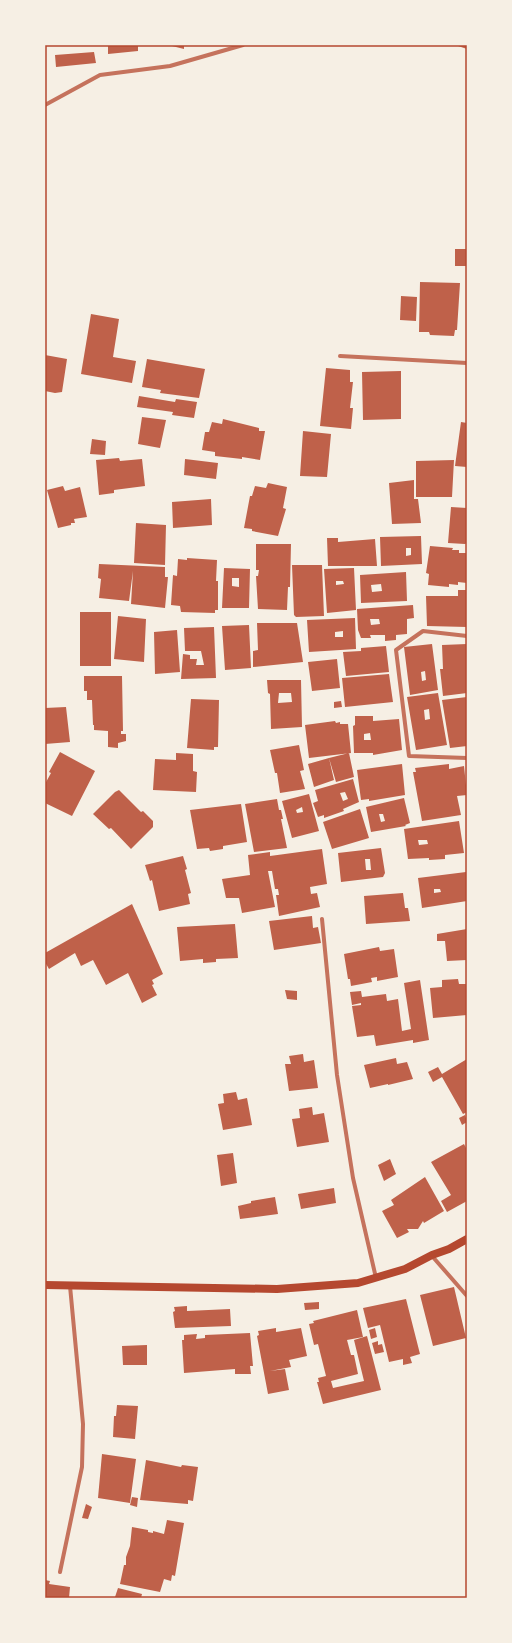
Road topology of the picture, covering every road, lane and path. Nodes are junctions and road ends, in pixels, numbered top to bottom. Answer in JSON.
{"nodes":[{"id":1,"x":244,"y":45,"type":"edge"},
{"id":2,"x":45,"y":105,"type":"edge"},
{"id":3,"x":340,"y":356,"type":"dead end"},
{"id":4,"x":467,"y":363,"type":"edge"},
{"id":5,"x":467,"y":636,"type":"edge"},
{"id":6,"x":467,"y":758,"type":"edge"},
{"id":7,"x":322,"y":919,"type":"dead end"},
{"id":8,"x":467,"y":1239,"type":"edge"},
{"id":9,"x":432,"y":1255,"type":"junction"},
{"id":10,"x":376,"y":1278,"type":"junction"},
{"id":11,"x":45,"y":1285,"type":"edge"},
{"id":12,"x":70,"y":1286,"type":"junction"},
{"id":13,"x":467,"y":1296,"type":"edge"},
{"id":14,"x":60,"y":1572,"type":"dead end"}],
"edges":[{"from":1,"to":2,"type":"street"},
{"from":3,"to":4,"type":"street"},
{"from":5,"to":6,"type":"street"},
{"from":7,"to":10,"type":"street"},
{"from":8,"to":9,"type":"main road"},
{"from":9,"to":10,"type":"main road"},
{"from":9,"to":13,"type":"street"},
{"from":10,"to":12,"type":"main road"},
{"from":11,"to":12,"type":"main road"},
{"from":12,"to":14,"type":"street"}]}
